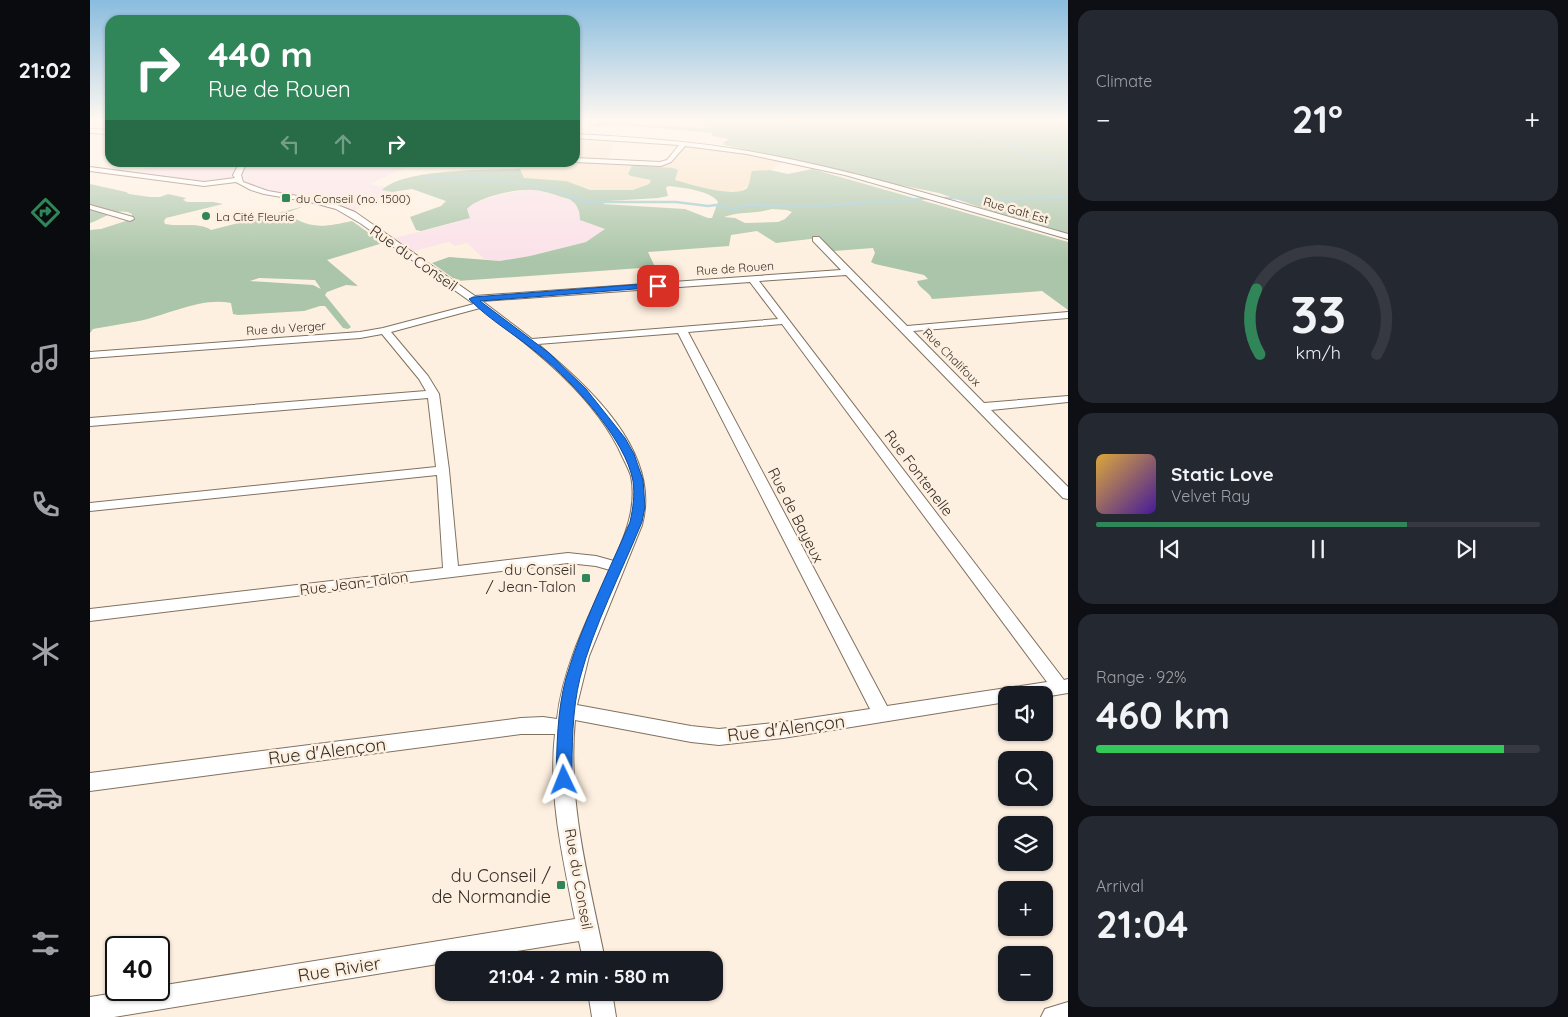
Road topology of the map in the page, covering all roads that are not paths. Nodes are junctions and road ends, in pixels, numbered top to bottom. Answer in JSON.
{"nodes":[{"id":1,"x":815,"y":166,"type":"edge"},
{"id":2,"x":241,"y":167,"type":"edge"},
{"id":3,"x":92,"y":170,"type":"edge"},
{"id":4,"x":238,"y":180,"type":"junction"},
{"id":5,"x":90,"y":207,"type":"edge"},
{"id":6,"x":130,"y":220,"type":"dead end"},
{"id":7,"x":1068,"y":237,"type":"edge"},
{"id":8,"x":816,"y":239,"type":"dead end"},
{"id":9,"x":848,"y":272,"type":"junction"},
{"id":10,"x":753,"y":279,"type":"junction"},
{"id":11,"x":477,"y":302,"type":"junction"},
{"id":12,"x":1068,"y":316,"type":"edge"},
{"id":13,"x":784,"y":321,"type":"junction"},
{"id":14,"x":904,"y":329,"type":"junction"},
{"id":15,"x":682,"y":330,"type":"junction"},
{"id":16,"x":384,"y":331,"type":"junction"},
{"id":17,"x":530,"y":342,"type":"junction"},
{"id":18,"x":90,"y":354,"type":"edge"},
{"id":19,"x":433,"y":394,"type":"junction"},
{"id":20,"x":1068,"y":399,"type":"edge"},
{"id":21,"x":981,"y":407,"type":"junction"},
{"id":22,"x":90,"y":422,"type":"edge"},
{"id":23,"x":443,"y":470,"type":"junction"},
{"id":24,"x":1068,"y":495,"type":"edge"},
{"id":25,"x":90,"y":507,"type":"edge"},
{"id":26,"x":618,"y":567,"type":"junction"},
{"id":27,"x":451,"y":571,"type":"junction"},
{"id":28,"x":90,"y":614,"type":"edge"},
{"id":29,"x":1064,"y":686,"type":"edge"},
{"id":30,"x":998,"y":696,"type":"edge"},
{"id":31,"x":882,"y":714,"type":"junction"},
{"id":32,"x":566,"y":719,"type":"junction"},
{"id":33,"x":90,"y":782,"type":"edge"},
{"id":34,"x":588,"y":928,"type":"junction"},
{"id":35,"x":592,"y":951,"type":"edge"},
{"id":36,"x":601,"y":1001,"type":"edge"},
{"id":37,"x":90,"y":1009,"type":"edge"},
{"id":38,"x":1068,"y":1014,"type":"edge"},
{"id":39,"x":604,"y":1017,"type":"edge"},
{"id":40,"x":1053,"y":1017,"type":"edge"}],
"edges":[{"from":1,"to":7,"type":"street","name":"Rue Galt Est"},
{"from":2,"to":4,"type":"street"},
{"from":3,"to":4,"type":"street"},
{"from":4,"to":11,"type":"street","name":"Rue du Conseil"},
{"from":5,"to":6,"type":"street"},
{"from":8,"to":9,"type":"street","name":"Rue Chalifoux"},
{"from":9,"to":10,"type":"street","name":"Rue de Rouen"},
{"from":9,"to":14,"type":"street","name":"Rue Chalifoux"},
{"from":10,"to":11,"type":"street","name":"Rue de Rouen"},
{"from":10,"to":13,"type":"street","name":"Rue Fontenelle"},
{"from":11,"to":16,"type":"street","name":"Rue du Verger"},
{"from":11,"to":17,"type":"street","name":"Rue du Conseil"},
{"from":12,"to":14,"type":"street"},
{"from":13,"to":15,"type":"street"},
{"from":13,"to":29,"type":"street","name":"Rue Fontenelle"},
{"from":14,"to":21,"type":"street","name":"Rue Chalifoux"},
{"from":15,"to":17,"type":"street"},
{"from":15,"to":31,"type":"street","name":"Rue de Bayeux"},
{"from":16,"to":18,"type":"street","name":"Rue du Verger"},
{"from":16,"to":19,"type":"street"},
{"from":17,"to":26,"type":"street","name":"Rue du Conseil"},
{"from":19,"to":22,"type":"street"},
{"from":19,"to":23,"type":"street"},
{"from":20,"to":21,"type":"street"},
{"from":21,"to":24,"type":"street","name":"Rue Chalifoux"},
{"from":23,"to":25,"type":"street"},
{"from":23,"to":27,"type":"street"},
{"from":26,"to":27,"type":"street","name":"Rue Jean-Talon"},
{"from":26,"to":32,"type":"street","name":"Rue du Conseil"},
{"from":27,"to":28,"type":"street","name":"Rue Jean-Talon"},
{"from":30,"to":31,"type":"street","name":"Rue d'Alençon"},
{"from":31,"to":32,"type":"street","name":"Rue d'Alençon"},
{"from":32,"to":33,"type":"street","name":"Rue d'Alençon"},
{"from":32,"to":34,"type":"street","name":"Rue du Conseil"},
{"from":34,"to":35,"type":"street","name":"Rue du Conseil"},
{"from":34,"to":37,"type":"street","name":"Rue Rivier"},
{"from":36,"to":39,"type":"street"},
{"from":38,"to":40,"type":"street"}]}
